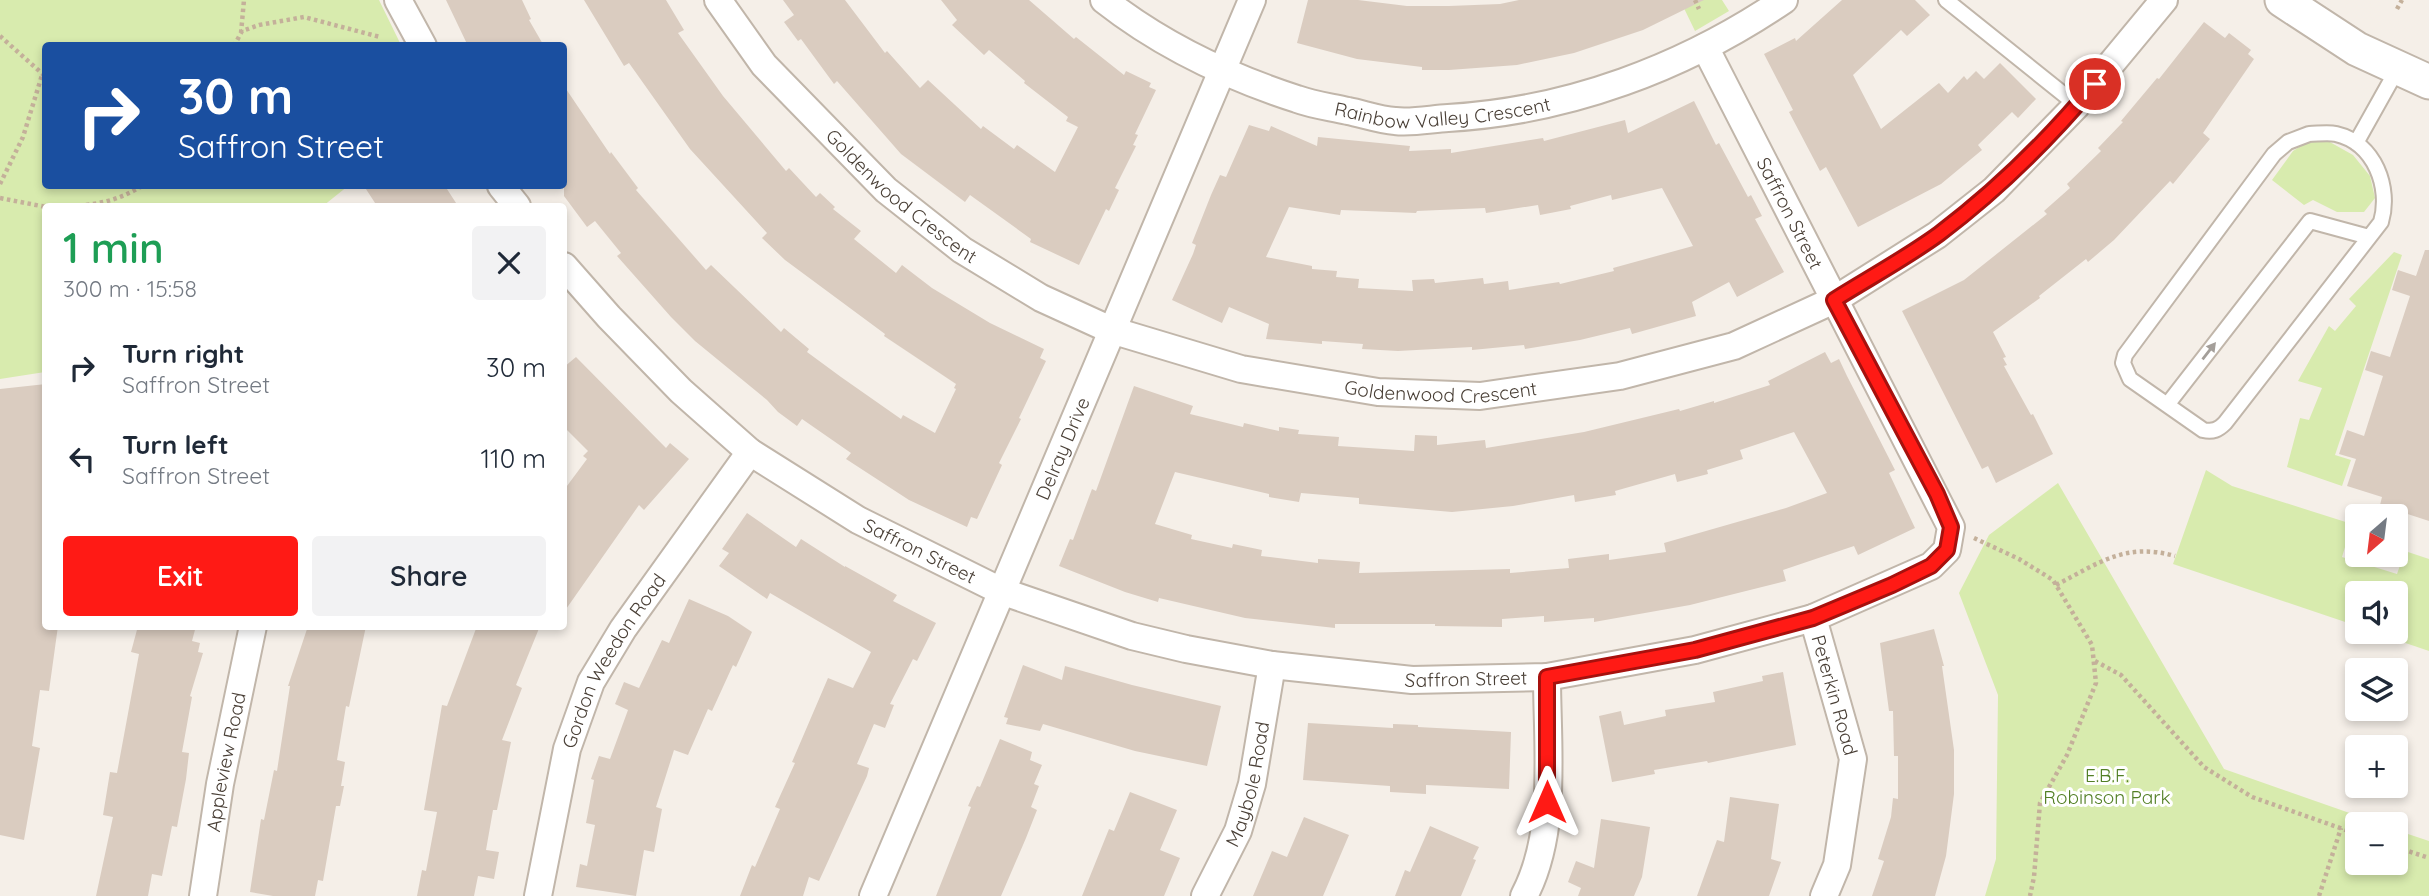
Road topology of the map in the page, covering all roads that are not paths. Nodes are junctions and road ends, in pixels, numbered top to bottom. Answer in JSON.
{"nodes":[{"id":1,"x":398,"y":0,"type":"edge"},
{"id":2,"x":718,"y":0,"type":"edge"},
{"id":3,"x":1104,"y":0,"type":"edge"},
{"id":4,"x":1252,"y":0,"type":"edge"},
{"id":5,"x":1784,"y":0,"type":"edge"},
{"id":6,"x":1946,"y":0,"type":"edge"},
{"id":7,"x":2164,"y":0,"type":"edge"},
{"id":8,"x":2282,"y":0,"type":"edge"},
{"id":9,"x":421,"y":42,"type":"edge"},
{"id":10,"x":1705,"y":47,"type":"junction"},
{"id":11,"x":2398,"y":68,"type":"junction"},
{"id":12,"x":1223,"y":70,"type":"junction"},
{"id":13,"x":2429,"y":82,"type":"edge"},
{"id":14,"x":2077,"y":105,"type":"junction"},
{"id":15,"x":2356,"y":143,"type":"junction"},
{"id":16,"x":503,"y":189,"type":"edge"},
{"id":17,"x":515,"y":203,"type":"edge"},
{"id":18,"x":2369,"y":237,"type":"junction"},
{"id":19,"x":567,"y":269,"type":"edge"},
{"id":20,"x":1834,"y":300,"type":"junction"},
{"id":21,"x":1111,"y":330,"type":"junction"},
{"id":22,"x":2167,"y":405,"type":"junction"},
{"id":23,"x":750,"y":452,"type":"junction"},
{"id":24,"x":1001,"y":591,"type":"junction"},
{"id":25,"x":1813,"y":618,"type":"junction"},
{"id":26,"x":252,"y":630,"type":"edge"},
{"id":27,"x":1272,"y":665,"type":"junction"},
{"id":28,"x":1547,"y":677,"type":"junction"},
{"id":29,"x":203,"y":896,"type":"edge"},
{"id":30,"x":538,"y":896,"type":"edge"},
{"id":31,"x":873,"y":896,"type":"edge"},
{"id":32,"x":1205,"y":896,"type":"edge"},
{"id":33,"x":1524,"y":896,"type":"edge"},
{"id":34,"x":1824,"y":896,"type":"edge"}],
"edges":[{"from":1,"to":9,"type":"street"},
{"from":2,"to":21,"type":"street","name":"Goldenwood Crescent"},
{"from":3,"to":12,"type":"street","name":"Rainbow Valley Crescent"},
{"from":4,"to":12,"type":"street","name":"Delray Drive"},
{"from":5,"to":10,"type":"street","name":"Rainbow Valley Crescent"},
{"from":6,"to":14,"type":"lane"},
{"from":7,"to":14,"type":"street","name":"Goldenwood Crescent"},
{"from":8,"to":11,"type":"street"},
{"from":10,"to":12,"type":"street","name":"Rainbow Valley Crescent"},
{"from":10,"to":20,"type":"street","name":"Saffron Street"},
{"from":11,"to":13,"type":"street"},
{"from":11,"to":15,"type":"lane"},
{"from":12,"to":21,"type":"street","name":"Delray Drive"},
{"from":14,"to":20,"type":"street","name":"Goldenwood Crescent"},
{"from":15,"to":18,"type":"lane"},
{"from":15,"to":22,"type":"lane"},
{"from":16,"to":17,"type":"street"},
{"from":22,"to":18,"type":"lane","one_way":true},
{"from":18,"to":22,"type":"lane"},
{"from":19,"to":23,"type":"street","name":"Saffron Street"},
{"from":20,"to":21,"type":"street","name":"Goldenwood Crescent"},
{"from":20,"to":25,"type":"street","name":"Saffron Street"},
{"from":21,"to":24,"type":"street","name":"Delray Drive"},
{"from":23,"to":24,"type":"street","name":"Saffron Street"},
{"from":23,"to":30,"type":"street","name":"Gordon Weedon Road"},
{"from":24,"to":27,"type":"street","name":"Saffron Street"},
{"from":24,"to":31,"type":"street","name":"Delray Drive"},
{"from":25,"to":28,"type":"street","name":"Saffron Street"},
{"from":25,"to":34,"type":"street","name":"Peterkin Road"},
{"from":26,"to":29,"type":"street","name":"Appleview Road"},
{"from":27,"to":28,"type":"street","name":"Saffron Street"},
{"from":27,"to":32,"type":"street","name":"Maybole Road"},
{"from":28,"to":33,"type":"street"}]}
